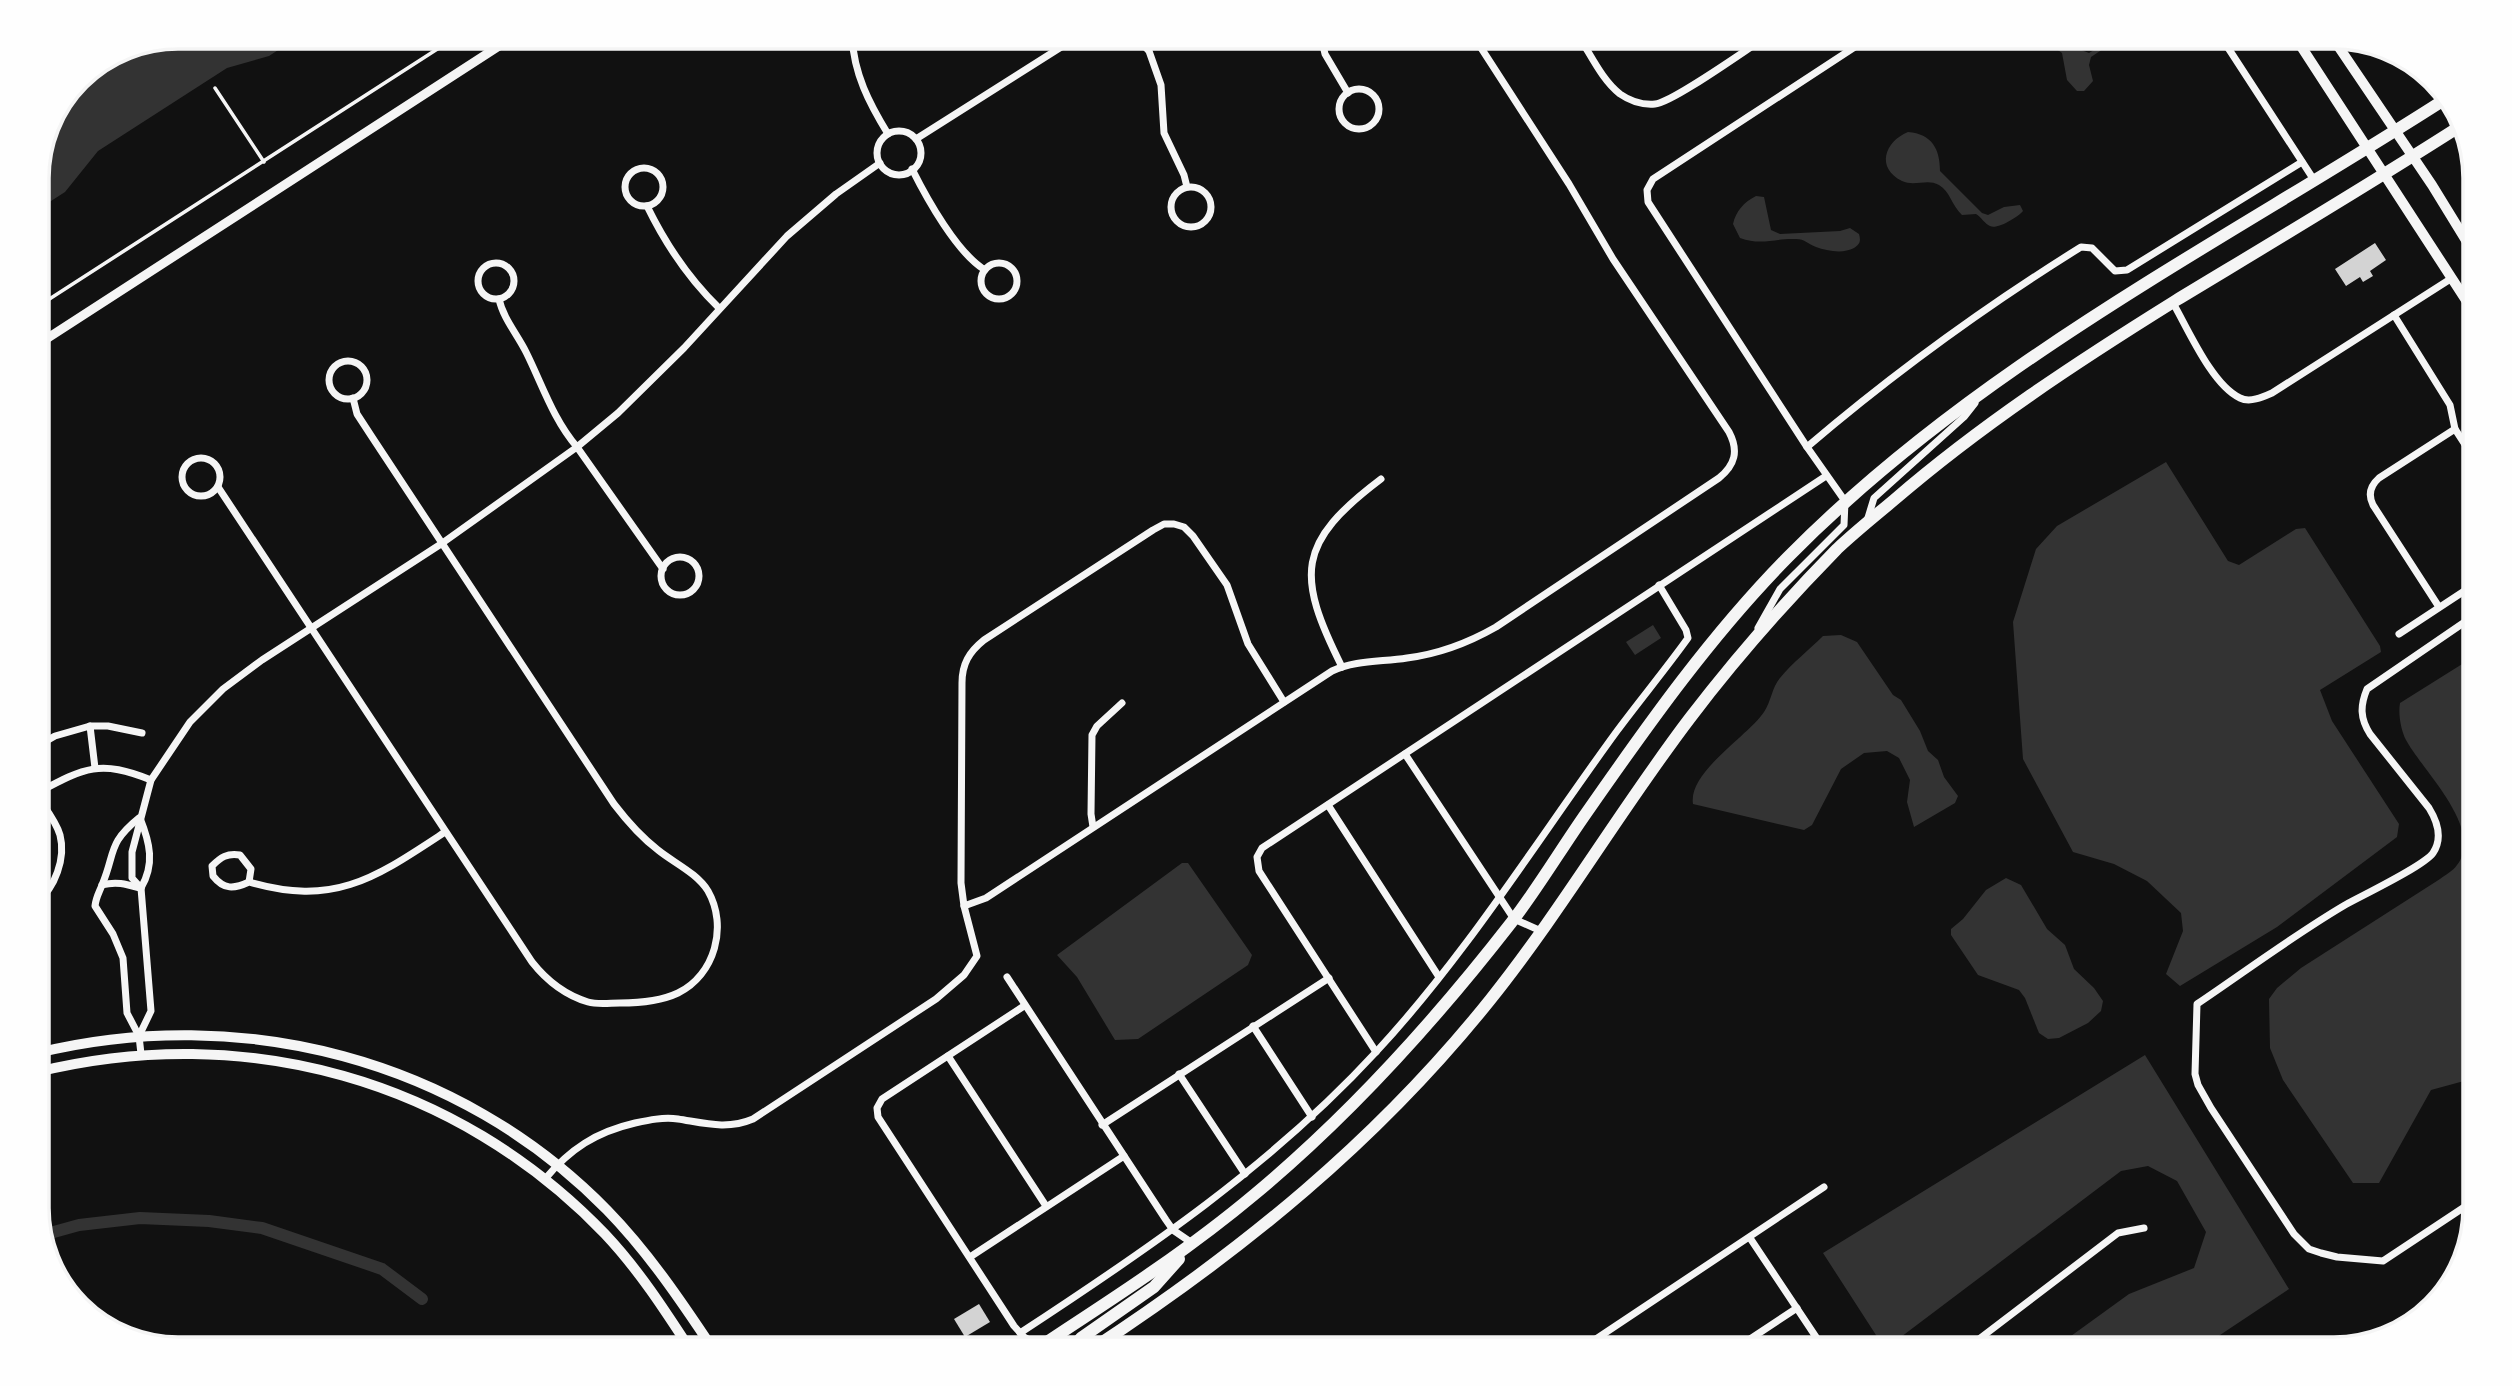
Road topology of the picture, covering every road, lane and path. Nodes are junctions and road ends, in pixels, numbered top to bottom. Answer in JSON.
{"nodes":[{"id":1,"x":438,"y":49,"type":"edge"},
{"id":2,"x":494,"y":49,"type":"edge"},
{"id":3,"x":853,"y":49,"type":"edge"},
{"id":4,"x":1058,"y":49,"type":"edge"},
{"id":5,"x":1147,"y":49,"type":"edge"},
{"id":6,"x":1324,"y":49,"type":"edge"},
{"id":7,"x":1482,"y":49,"type":"edge"},
{"id":8,"x":1587,"y":49,"type":"edge"},
{"id":9,"x":1747,"y":49,"type":"edge"},
{"id":10,"x":1852,"y":49,"type":"edge"},
{"id":11,"x":2229,"y":49,"type":"edge"},
{"id":12,"x":2303,"y":49,"type":"edge"},
{"id":13,"x":2340,"y":49,"type":"edge"},
{"id":14,"x":215,"y":88,"type":"dead end"},
{"id":15,"x":1348,"y":93,"type":"junction"},
{"id":16,"x":2438,"y":102,"type":"edge"},
{"id":17,"x":2394,"y":130,"type":"junction"},
{"id":18,"x":2454,"y":130,"type":"edge"},
{"id":19,"x":888,"y":134,"type":"junction"},
{"id":20,"x":916,"y":139,"type":"junction"},
{"id":21,"x":2367,"y":147,"type":"junction"},
{"id":22,"x":2412,"y":156,"type":"junction"},
{"id":23,"x":264,"y":162,"type":"junction"},
{"id":24,"x":2302,"y":162,"type":"junction"},
{"id":25,"x":880,"y":163,"type":"junction"},
{"id":26,"x":912,"y":169,"type":"junction"},
{"id":27,"x":2385,"y":174,"type":"junction"},
{"id":28,"x":2314,"y":180,"type":"junction"},
{"id":29,"x":1187,"y":187,"type":"junction"},
{"id":30,"x":647,"y":206,"type":"junction"},
{"id":31,"x":2463,"y":236,"type":"edge"},
{"id":32,"x":985,"y":270,"type":"junction"},
{"id":33,"x":2452,"y":278,"type":"junction"},
{"id":34,"x":2463,"y":295,"type":"edge"},
{"id":35,"x":49,"y":299,"type":"edge"},
{"id":36,"x":499,"y":299,"type":"junction"},
{"id":37,"x":2173,"y":303,"type":"junction"},
{"id":38,"x":719,"y":308,"type":"junction"},
{"id":39,"x":2394,"y":315,"type":"junction"},
{"id":40,"x":49,"y":337,"type":"edge"},
{"id":41,"x":1988,"y":386,"type":"junction"},
{"id":42,"x":353,"y":398,"type":"junction"},
{"id":43,"x":2455,"y":429,"type":"junction"},
{"id":44,"x":2463,"y":441,"type":"edge"},
{"id":45,"x":577,"y":447,"type":"junction"},
{"id":46,"x":1807,"y":447,"type":"junction"},
{"id":47,"x":1826,"y":476,"type":"junction"},
{"id":48,"x":1381,"y":479,"type":"dead end"},
{"id":49,"x":218,"y":486,"type":"junction"},
{"id":50,"x":1846,"y":501,"type":"junction"},
{"id":51,"x":1866,"y":524,"type":"junction"},
{"id":52,"x":441,"y":544,"type":"junction"},
{"id":53,"x":663,"y":569,"type":"junction"},
{"id":54,"x":1659,"y":585,"type":"junction"},
{"id":55,"x":2463,"y":592,"type":"edge"},
{"id":56,"x":2439,"y":607,"type":"junction"},
{"id":57,"x":2463,"y":623,"type":"edge"},
{"id":58,"x":311,"y":628,"type":"junction"},
{"id":59,"x":2399,"y":634,"type":"dead end"},
{"id":60,"x":1744,"y":652,"type":"junction"},
{"id":61,"x":1342,"y":667,"type":"junction"},
{"id":62,"x":1284,"y":702,"type":"junction"},
{"id":63,"x":1122,"y":703,"type":"dead end"},
{"id":64,"x":90,"y":726,"type":"junction"},
{"id":65,"x":142,"y":733,"type":"dead end"},
{"id":66,"x":49,"y":740,"type":"edge"},
{"id":67,"x":1405,"y":754,"type":"junction"},
{"id":68,"x":95,"y":768,"type":"junction"},
{"id":69,"x":151,"y":780,"type":"junction"},
{"id":70,"x":49,"y":787,"type":"edge"},
{"id":71,"x":1328,"y":805,"type":"junction"},
{"id":72,"x":49,"y":814,"type":"edge"},
{"id":73,"x":140,"y":817,"type":"junction"},
{"id":74,"x":1093,"y":828,"type":"junction"},
{"id":75,"x":445,"y":832,"type":"junction"},
{"id":76,"x":249,"y":882,"type":"junction"},
{"id":77,"x":102,"y":885,"type":"junction"},
{"id":78,"x":141,"y":888,"type":"junction"},
{"id":79,"x":49,"y":889,"type":"edge"},
{"id":80,"x":1500,"y":898,"type":"junction"},
{"id":81,"x":964,"y":906,"type":"junction"},
{"id":82,"x":1514,"y":919,"type":"junction"},
{"id":83,"x":1541,"y":931,"type":"junction"},
{"id":84,"x":1007,"y":977,"type":"dead end"},
{"id":85,"x":1329,"y":978,"type":"junction"},
{"id":86,"x":1439,"y":978,"type":"junction"},
{"id":87,"x":1024,"y":1006,"type":"junction"},
{"id":88,"x":1253,"y":1026,"type":"junction"},
{"id":89,"x":139,"y":1036,"type":"junction"},
{"id":90,"x":49,"y":1050,"type":"edge"},
{"id":91,"x":1377,"y":1052,"type":"junction"},
{"id":92,"x":141,"y":1054,"type":"junction"},
{"id":93,"x":948,"y":1056,"type":"junction"},
{"id":94,"x":49,"y":1069,"type":"edge"},
{"id":95,"x":1180,"y":1074,"type":"junction"},
{"id":96,"x":1312,"y":1116,"type":"junction"},
{"id":97,"x":1102,"y":1125,"type":"junction"},
{"id":98,"x":1124,"y":1157,"type":"junction"},
{"id":99,"x":557,"y":1165,"type":"junction"},
{"id":100,"x":1245,"y":1174,"type":"junction"},
{"id":101,"x":545,"y":1179,"type":"junction"},
{"id":102,"x":1824,"y":1187,"type":"dead end"},
{"id":103,"x":1046,"y":1206,"type":"junction"},
{"id":104,"x":2463,"y":1208,"type":"edge"},
{"id":105,"x":2144,"y":1228,"type":"dead end"},
{"id":106,"x":1173,"y":1230,"type":"junction"},
{"id":107,"x":1750,"y":1238,"type":"junction"},
{"id":108,"x":1193,"y":1243,"type":"junction"},
{"id":109,"x":970,"y":1257,"type":"junction"},
{"id":110,"x":1797,"y":1308,"type":"junction"},
{"id":111,"x":1020,"y":1333,"type":"junction"},
{"id":112,"x":682,"y":1337,"type":"edge"},
{"id":113,"x":705,"y":1337,"type":"edge"},
{"id":114,"x":1025,"y":1337,"type":"edge"},
{"id":115,"x":1054,"y":1337,"type":"edge"},
{"id":116,"x":1082,"y":1337,"type":"edge"},
{"id":117,"x":1110,"y":1337,"type":"edge"},
{"id":118,"x":1599,"y":1337,"type":"edge"},
{"id":119,"x":1752,"y":1337,"type":"edge"},
{"id":120,"x":1817,"y":1337,"type":"edge"},
{"id":121,"x":1982,"y":1337,"type":"edge"}],
"edges":[{"from":1,"to":23,"type":"lane"},
{"from":2,"to":40,"type":"street"},
{"from":3,"to":19,"type":"street"},
{"from":4,"to":20,"type":"street"},
{"from":5,"to":29,"type":"street"},
{"from":6,"to":15,"type":"street"},
{"from":7,"to":61,"type":"street"},
{"from":8,"to":9,"type":"street"},
{"from":10,"to":46,"type":"street"},
{"from":11,"to":24,"type":"street"},
{"from":12,"to":21,"type":"main road"},
{"from":13,"to":17,"type":"main road"},
{"from":14,"to":23,"type":"lane"},
{"from":15,"to":15,"type":"street"},
{"from":16,"to":17,"type":"highway"},
{"from":17,"to":21,"type":"highway"},
{"from":17,"to":22,"type":"main road"},
{"from":18,"to":22,"type":"highway"},
{"from":19,"to":20,"type":"street"},
{"from":19,"to":25,"type":"street"},
{"from":20,"to":26,"type":"street"},
{"from":21,"to":27,"type":"main road"},
{"from":21,"to":28,"type":"highway"},
{"from":22,"to":27,"type":"highway"},
{"from":22,"to":31,"type":"main road"},
{"from":23,"to":35,"type":"lane"},
{"from":24,"to":28,"type":"street"},
{"from":24,"to":46,"type":"street"},
{"from":25,"to":26,"type":"street"},
{"from":25,"to":38,"type":"street"},
{"from":26,"to":32,"type":"street"},
{"from":27,"to":33,"type":"main road"},
{"from":27,"to":37,"type":"highway"},
{"from":28,"to":41,"type":"highway"},
{"from":29,"to":29,"type":"street"},
{"from":30,"to":30,"type":"street"},
{"from":30,"to":38,"type":"street"},
{"from":32,"to":32,"type":"street"},
{"from":33,"to":34,"type":"main road"},
{"from":33,"to":39,"type":"street"},
{"from":36,"to":36,"type":"street"},
{"from":36,"to":45,"type":"street"},
{"from":37,"to":39,"type":"street"},
{"from":37,"to":51,"type":"highway"},
{"from":38,"to":45,"type":"street"},
{"from":39,"to":43,"type":"street"},
{"from":41,"to":50,"type":"highway"},
{"from":41,"to":51,"type":"street"},
{"from":42,"to":42,"type":"street"},
{"from":42,"to":52,"type":"street"},
{"from":43,"to":44,"type":"street"},
{"from":43,"to":56,"type":"street"},
{"from":45,"to":52,"type":"street"},
{"from":45,"to":53,"type":"street"},
{"from":46,"to":47,"type":"street"},
{"from":47,"to":50,"type":"street"},
{"from":47,"to":54,"type":"street"},
{"from":48,"to":61,"type":"street"},
{"from":49,"to":49,"type":"street"},
{"from":49,"to":58,"type":"street"},
{"from":50,"to":60,"type":"street"},
{"from":50,"to":82,"type":"highway"},
{"from":51,"to":60,"type":"highway"},
{"from":52,"to":58,"type":"street"},
{"from":52,"to":75,"type":"street"},
{"from":53,"to":53,"type":"street"},
{"from":54,"to":67,"type":"street"},
{"from":54,"to":80,"type":"street"},
{"from":55,"to":56,"type":"street"},
{"from":56,"to":59,"type":"street"},
{"from":57,"to":104,"type":"street"},
{"from":58,"to":69,"type":"street"},
{"from":58,"to":75,"type":"street"},
{"from":60,"to":83,"type":"highway"},
{"from":61,"to":62,"type":"street"},
{"from":62,"to":74,"type":"street"},
{"from":62,"to":81,"type":"street"},
{"from":63,"to":74,"type":"street"},
{"from":64,"to":65,"type":"street"},
{"from":64,"to":66,"type":"street"},
{"from":64,"to":68,"type":"street"},
{"from":67,"to":71,"type":"street"},
{"from":67,"to":80,"type":"street"},
{"from":68,"to":69,"type":"street"},
{"from":68,"to":70,"type":"street"},
{"from":69,"to":73,"type":"street"},
{"from":71,"to":85,"type":"street"},
{"from":71,"to":86,"type":"street"},
{"from":72,"to":79,"type":"street"},
{"from":73,"to":77,"type":"street"},
{"from":73,"to":78,"type":"street"},
{"from":73,"to":78,"type":"street"},
{"from":74,"to":81,"type":"street"},
{"from":75,"to":76,"type":"street"},
{"from":76,"to":76,"type":"street"},
{"from":77,"to":78,"type":"street"},
{"from":77,"to":89,"type":"street"},
{"from":78,"to":89,"type":"street"},
{"from":80,"to":82,"type":"street"},
{"from":80,"to":86,"type":"street"},
{"from":81,"to":99,"type":"street"},
{"from":82,"to":83,"type":"street"},
{"from":82,"to":108,"type":"highway"},
{"from":83,"to":117,"type":"highway"},
{"from":84,"to":87,"type":"street"},
{"from":85,"to":88,"type":"street"},
{"from":85,"to":91,"type":"street"},
{"from":86,"to":91,"type":"street"},
{"from":87,"to":93,"type":"street"},
{"from":87,"to":97,"type":"street"},
{"from":88,"to":95,"type":"street"},
{"from":88,"to":96,"type":"street"},
{"from":89,"to":90,"type":"main road"},
{"from":89,"to":92,"type":"street"},
{"from":89,"to":99,"type":"main road"},
{"from":91,"to":96,"type":"street"},
{"from":92,"to":94,"type":"main road"},
{"from":92,"to":101,"type":"main road"},
{"from":93,"to":103,"type":"street"},
{"from":93,"to":109,"type":"street"},
{"from":95,"to":97,"type":"street"},
{"from":95,"to":100,"type":"street"},
{"from":96,"to":100,"type":"street"},
{"from":97,"to":98,"type":"street"},
{"from":98,"to":103,"type":"street"},
{"from":98,"to":106,"type":"street"},
{"from":99,"to":101,"type":"street"},
{"from":99,"to":113,"type":"main road"},
{"from":100,"to":106,"type":"street"},
{"from":101,"to":112,"type":"main road"},
{"from":102,"to":107,"type":"street"},
{"from":103,"to":109,"type":"street"},
{"from":105,"to":121,"type":"street"},
{"from":106,"to":108,"type":"street"},
{"from":106,"to":111,"type":"street"},
{"from":107,"to":110,"type":"street"},
{"from":107,"to":118,"type":"street"},
{"from":108,"to":115,"type":"highway"},
{"from":108,"to":116,"type":"highway"},
{"from":109,"to":111,"type":"street"},
{"from":110,"to":119,"type":"street"},
{"from":110,"to":120,"type":"street"},
{"from":111,"to":114,"type":"street"}]}
